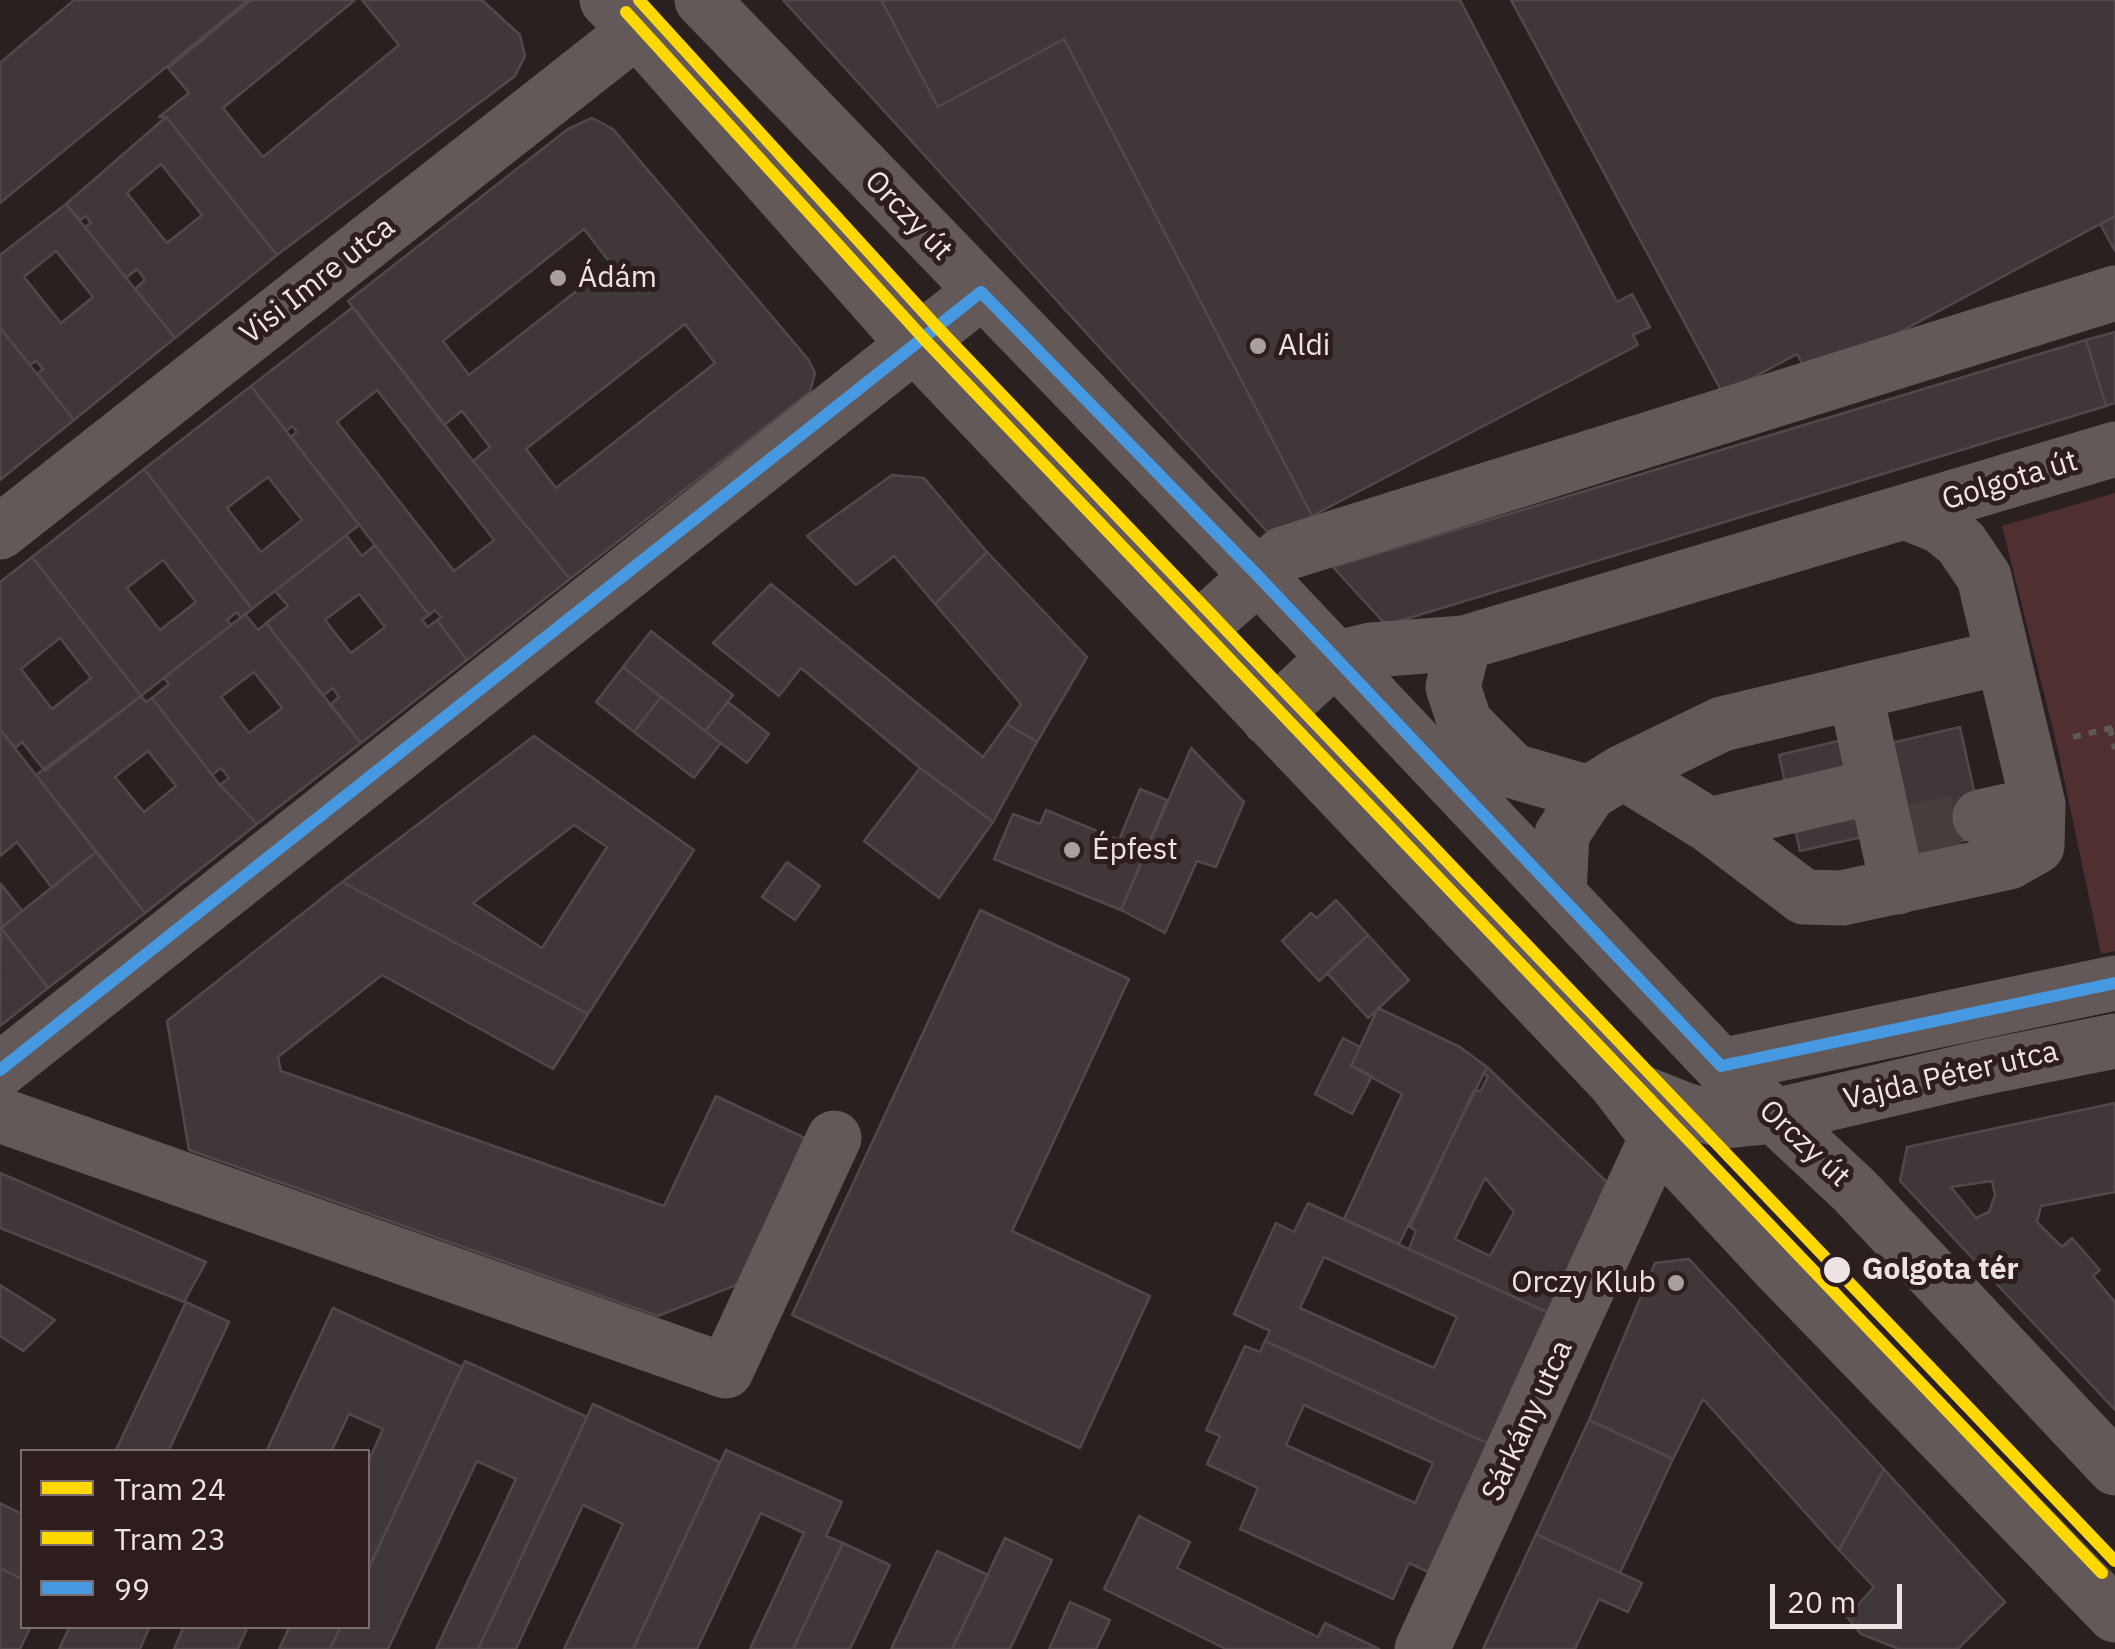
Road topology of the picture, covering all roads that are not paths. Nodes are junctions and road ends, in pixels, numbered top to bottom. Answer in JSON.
{"nodes":[{"id":1,"x":702,"y":0,"type":"edge"},
{"id":2,"x":622,"y":15,"type":"edge"},
{"id":3,"x":981,"y":292,"type":"junction"},
{"id":4,"x":2115,"y":293,"type":"edge"},
{"id":5,"x":916,"y":346,"type":"junction"},
{"id":6,"x":2115,"y":449,"type":"edge"},
{"id":7,"x":1905,"y":512,"type":"junction"},
{"id":8,"x":0,"y":532,"type":"edge"},
{"id":9,"x":1258,"y":576,"type":"junction"},
{"id":10,"x":1192,"y":635,"type":"junction"},
{"id":11,"x":1464,"y":643,"type":"junction"},
{"id":12,"x":2003,"y":657,"type":"junction"},
{"id":13,"x":1334,"y":659,"type":"junction"},
{"id":14,"x":1854,"y":692,"type":"junction"},
{"id":15,"x":1269,"y":719,"type":"junction"},
{"id":16,"x":1606,"y":783,"type":"junction"},
{"id":17,"x":2038,"y":804,"type":"junction"},
{"id":18,"x":1980,"y":818,"type":"tunnel mouth"},
{"id":19,"x":1709,"y":824,"type":"junction"},
{"id":20,"x":1891,"y":836,"type":"junction"},
{"id":21,"x":1558,"y":893,"type":"junction"},
{"id":22,"x":2115,"y":983,"type":"edge"},
{"id":23,"x":2115,"y":1041,"type":"edge"},
{"id":24,"x":1721,"y":1066,"type":"junction"},
{"id":25,"x":0,"y":1070,"type":"edge"},
{"id":26,"x":1615,"y":1082,"type":"junction"},
{"id":27,"x":0,"y":1115,"type":"edge"},
{"id":28,"x":1775,"y":1116,"type":"junction"},
{"id":29,"x":834,"y":1138,"type":"dead end"},
{"id":30,"x":1656,"y":1138,"type":"junction"},
{"id":31,"x":2115,"y":1468,"type":"edge"},
{"id":32,"x":2115,"y":1615,"type":"edge"},
{"id":33,"x":1422,"y":1649,"type":"edge"}],
"edges":[{"from":1,"to":3,"type":"street","name":"Orczy út"},
{"from":2,"to":5,"type":"street"},
{"from":2,"to":8,"type":"street","name":"Visi Imre utca"},
{"from":3,"to":5,"type":"street"},
{"from":3,"to":9,"type":"street","name":"Orczy út"},
{"from":4,"to":9,"type":"street"},
{"from":5,"to":10,"type":"street"},
{"from":5,"to":25,"type":"street"},
{"from":6,"to":7,"type":"street","name":"Golgota út"},
{"from":7,"to":11,"type":"street"},
{"from":7,"to":12,"type":"street"},
{"from":9,"to":10,"type":"street"},
{"from":9,"to":13,"type":"street","name":"Orczy út"},
{"from":10,"to":15,"type":"street"},
{"from":11,"to":13,"type":"street"},
{"from":11,"to":16,"type":"street"},
{"from":12,"to":14,"type":"street"},
{"from":12,"to":17,"type":"street"},
{"from":13,"to":15,"type":"street"},
{"from":13,"to":21,"type":"street","name":"Orczy út"},
{"from":14,"to":16,"type":"street"},
{"from":14,"to":20,"type":"street"},
{"from":15,"to":26,"type":"street"},
{"from":16,"to":19,"type":"street"},
{"from":16,"to":21,"type":"street"},
{"from":17,"to":18,"type":"street"},
{"from":17,"to":20,"type":"street"},
{"from":19,"to":20,"type":"street"},
{"from":19,"to":20,"type":"street"},
{"from":21,"to":24,"type":"street","name":"Orczy út"},
{"from":22,"to":24,"type":"street","name":"Vajda Péter utca"},
{"from":23,"to":28,"type":"street","name":"Vajda Péter utca"},
{"from":24,"to":28,"type":"street","name":"Orczy út"},
{"from":26,"to":28,"type":"street","name":"Vajda Péter utca"},
{"from":26,"to":30,"type":"street"},
{"from":27,"to":29,"type":"street"},
{"from":28,"to":31,"type":"street","name":"Orczy út"},
{"from":30,"to":32,"type":"street"},
{"from":30,"to":33,"type":"street","name":"Sárkány utca"}]}
